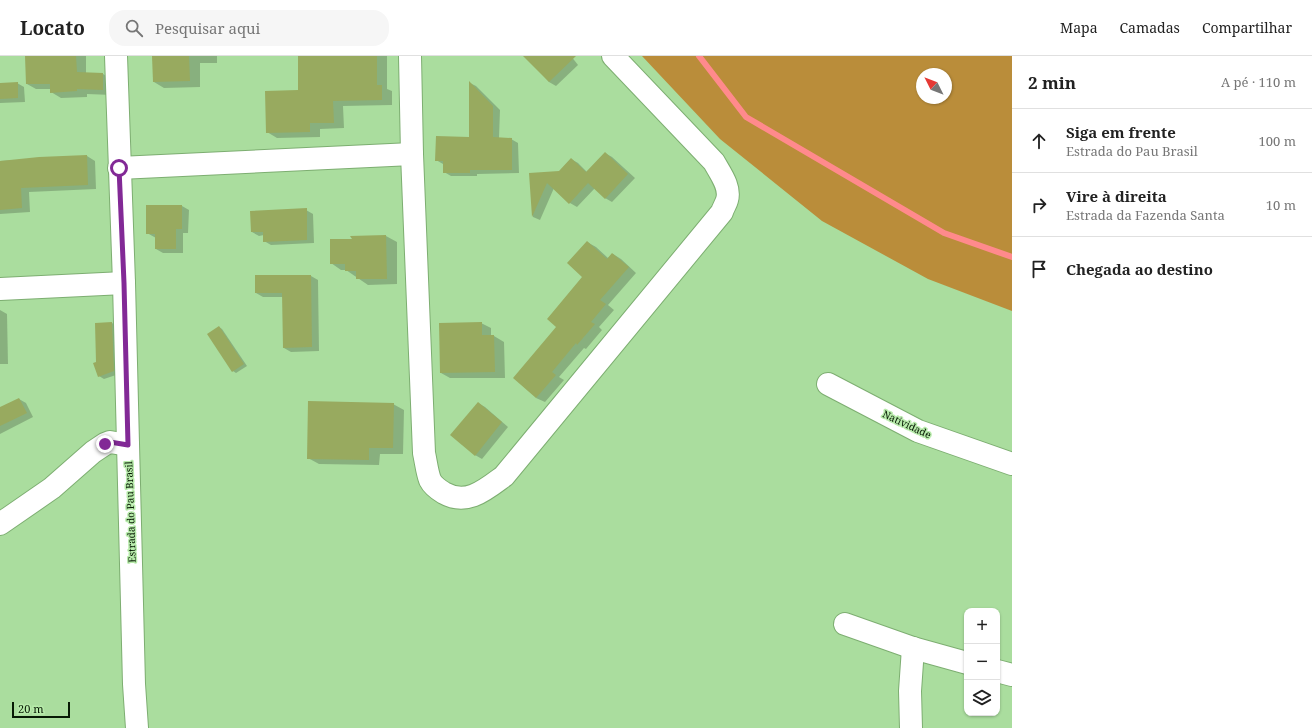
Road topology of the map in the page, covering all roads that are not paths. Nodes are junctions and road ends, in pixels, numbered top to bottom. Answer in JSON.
{"nodes":[{"id":1,"x":116,"y":56,"type":"edge"},
{"id":2,"x":410,"y":56,"type":"edge"},
{"id":3,"x":613,"y":56,"type":"edge"},
{"id":4,"x":412,"y":154,"type":"junction"},
{"id":5,"x":119,"y":168,"type":"junction"},
{"id":6,"x":124,"y":283,"type":"junction"},
{"id":7,"x":0,"y":289,"type":"edge"},
{"id":8,"x":828,"y":384,"type":"dead end"},
{"id":9,"x":128,"y":445,"type":"junction"},
{"id":10,"x":1012,"y":464,"type":"edge"},
{"id":11,"x":0,"y":524,"type":"edge"},
{"id":12,"x":845,"y":624,"type":"dead end"},
{"id":13,"x":913,"y":648,"type":"junction"},
{"id":14,"x":964,"y":662,"type":"edge"},
{"id":15,"x":1000,"y":672,"type":"edge"},
{"id":16,"x":1012,"y":675,"type":"edge"},
{"id":17,"x":137,"y":728,"type":"edge"},
{"id":18,"x":911,"y":728,"type":"edge"}],
"edges":[{"from":1,"to":5,"type":"street","name":"Estrada do Pau Brasil"},
{"from":2,"to":4,"type":"street"},
{"from":3,"to":4,"type":"street"},
{"from":4,"to":5,"type":"street"},
{"from":5,"to":6,"type":"street","name":"Estrada do Pau Brasil"},
{"from":6,"to":7,"type":"street"},
{"from":6,"to":9,"type":"street","name":"Estrada do Pau Brasil"},
{"from":8,"to":10,"type":"street","name":"Natividade"},
{"from":9,"to":11,"type":"street"},
{"from":9,"to":17,"type":"street","name":"Estrada do Pau Brasil"},
{"from":12,"to":13,"type":"street"},
{"from":13,"to":14,"type":"street"},
{"from":13,"to":18,"type":"street"},
{"from":15,"to":16,"type":"street"}]}
